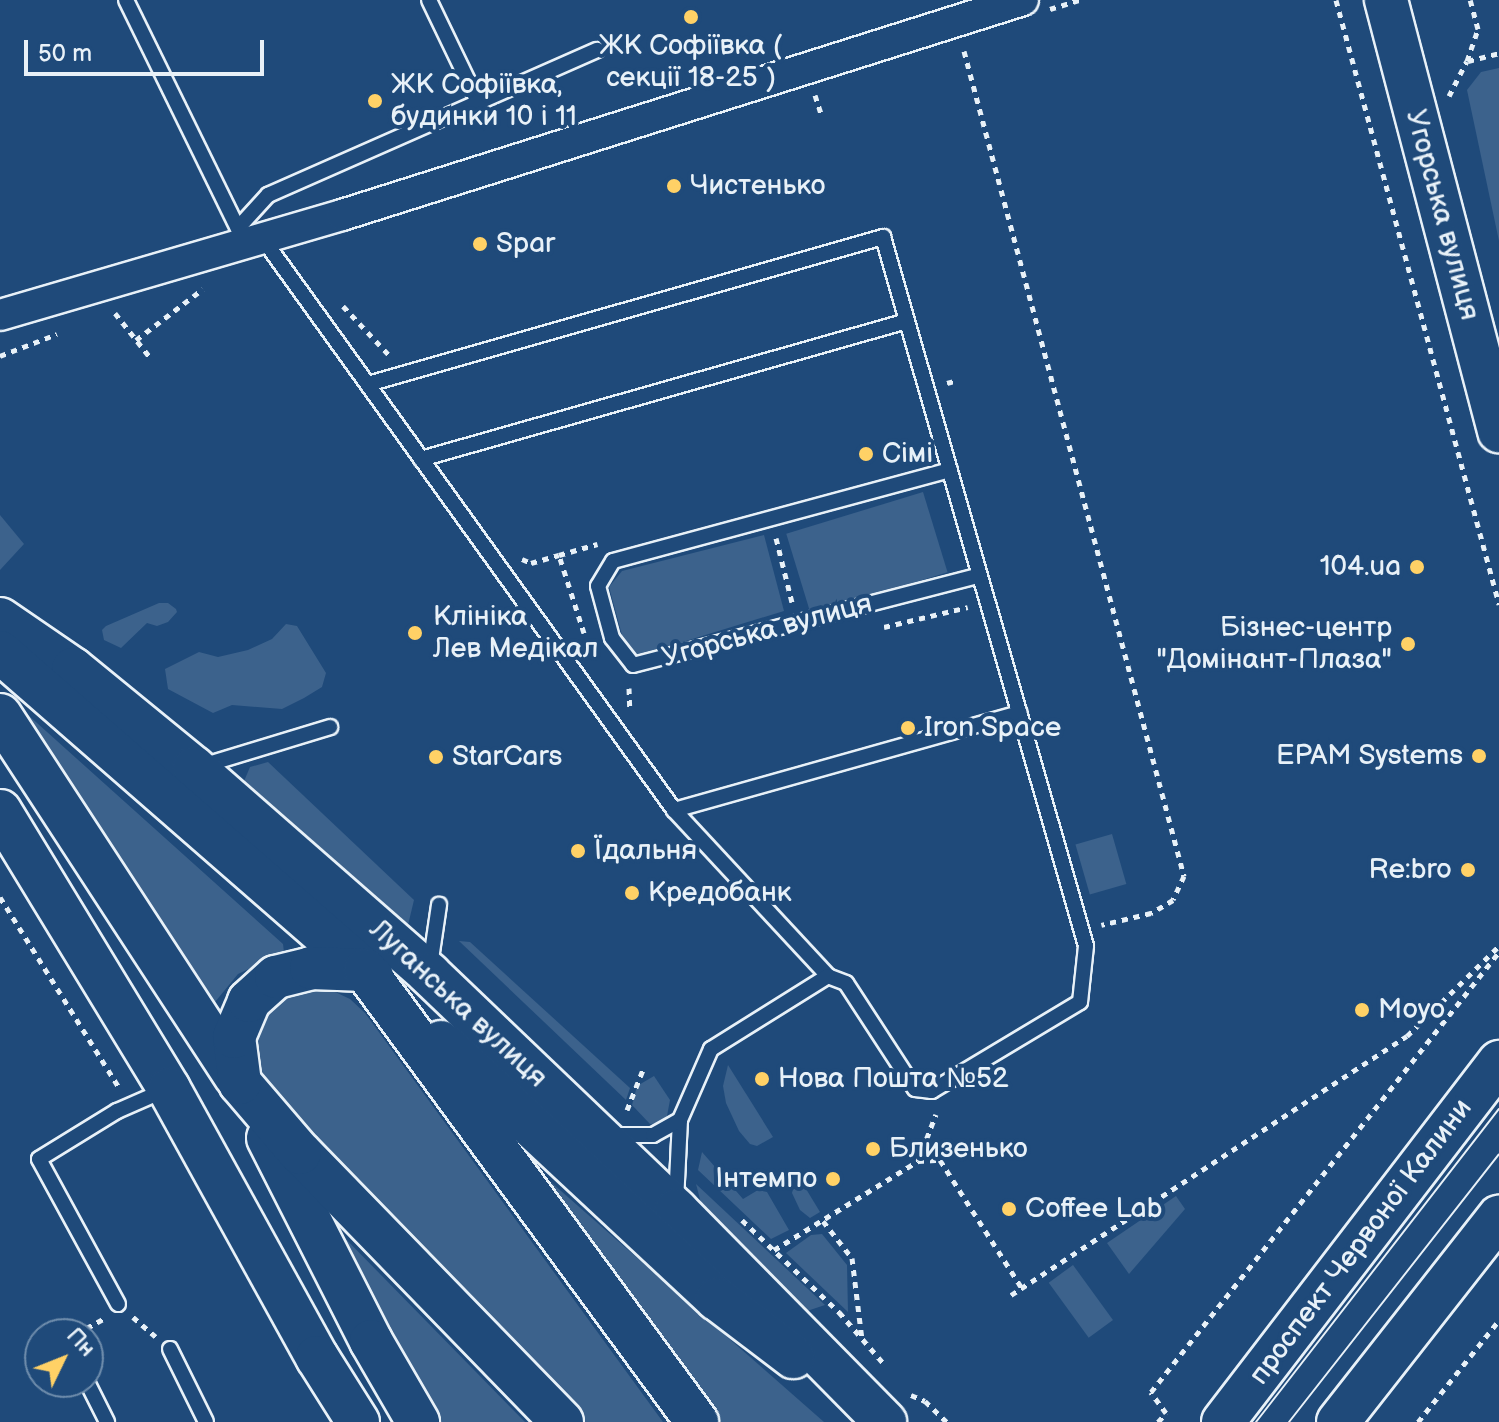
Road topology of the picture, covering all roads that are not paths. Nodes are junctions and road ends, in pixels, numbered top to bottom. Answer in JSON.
{"nodes":[{"id":1,"x":126,"y":0,"type":"edge"},
{"id":2,"x":429,"y":0,"type":"edge"},
{"id":3,"x":1023,"y":0,"type":"edge"},
{"id":4,"x":1386,"y":0,"type":"edge"},
{"id":5,"x":597,"y":50,"type":"dead end"},
{"id":6,"x":478,"y":102,"type":"junction"},
{"id":7,"x":249,"y":237,"type":"junction"},
{"id":8,"x":0,"y":315,"type":"edge"},
{"id":9,"x":907,"y":321,"type":"junction"},
{"id":10,"x":368,"y":384,"type":"junction"},
{"id":11,"x":1499,"y":431,"type":"edge"},
{"id":12,"x":421,"y":459,"type":"junction"},
{"id":13,"x":950,"y":470,"type":"junction"},
{"id":14,"x":980,"y":575,"type":"junction"},
{"id":15,"x":0,"y":619,"type":"edge"},
{"id":16,"x":0,"y":652,"type":"edge"},
{"id":17,"x":1020,"y":713,"type":"junction"},
{"id":18,"x":0,"y":715,"type":"edge"},
{"id":19,"x":330,"y":727,"type":"dead end"},
{"id":20,"x":194,"y":768,"type":"junction"},
{"id":21,"x":674,"y":810,"type":"junction"},
{"id":22,"x":0,"y":811,"type":"edge"},
{"id":23,"x":439,"y":905,"type":"dead end"},
{"id":24,"x":365,"y":970,"type":"junction"},
{"id":25,"x":429,"y":974,"type":"junction"},
{"id":26,"x":828,"y":976,"type":"junction"},
{"id":27,"x":1499,"y":1062,"type":"edge"},
{"id":28,"x":240,"y":1083,"type":"junction"},
{"id":29,"x":169,"y":1089,"type":"junction"},
{"id":30,"x":680,"y":1120,"type":"junction"},
{"id":31,"x":611,"y":1121,"type":"junction"},
{"id":32,"x":676,"y":1210,"type":"junction"},
{"id":33,"x":1499,"y":1217,"type":"edge"},
{"id":34,"x":118,"y":1304,"type":"road end"},
{"id":35,"x":170,"y":1349,"type":"road end"},
{"id":36,"x":847,"y":1387,"type":"junction"},
{"id":37,"x":95,"y":1398,"type":"edge"},
{"id":38,"x":895,"y":1405,"type":"edge"},
{"id":39,"x":107,"y":1422,"type":"edge"},
{"id":40,"x":206,"y":1422,"type":"edge"},
{"id":41,"x":358,"y":1422,"type":"edge"},
{"id":42,"x":418,"y":1422,"type":"edge"},
{"id":43,"x":562,"y":1422,"type":"edge"},
{"id":44,"x":697,"y":1422,"type":"edge"},
{"id":45,"x":1223,"y":1422,"type":"edge"},
{"id":46,"x":1338,"y":1422,"type":"edge"}],
"edges":[{"from":1,"to":7,"type":"lane"},
{"from":2,"to":6,"type":"lane"},
{"from":3,"to":7,"type":"street"},
{"from":4,"to":11,"type":"main road","name":"Угорська вулиця"},
{"from":5,"to":6,"type":"lane"},
{"from":6,"to":7,"type":"lane"},
{"from":7,"to":8,"type":"street"},
{"from":7,"to":10,"type":"lane"},
{"from":9,"to":10,"type":"lane"},
{"from":9,"to":12,"type":"lane"},
{"from":9,"to":13,"type":"lane"},
{"from":10,"to":12,"type":"lane"},
{"from":12,"to":21,"type":"lane"},
{"from":13,"to":14,"type":"lane"},
{"from":13,"to":14,"type":"lane","name":"Угорська вулиця"},
{"from":14,"to":17,"type":"lane"},
{"from":15,"to":20,"type":"main road","name":"Луганська вулиця"},
{"from":16,"to":24,"type":"main road"},
{"from":17,"to":21,"type":"lane"},
{"from":17,"to":26,"type":"lane"},
{"from":18,"to":28,"type":"main road"},
{"from":19,"to":20,"type":"lane"},
{"from":20,"to":25,"type":"main road","name":"Луганська вулиця"},
{"from":21,"to":26,"type":"lane"},
{"from":22,"to":29,"type":"main road"},
{"from":23,"to":25,"type":"lane"},
{"from":24,"to":28,"type":"main road"},
{"from":24,"to":36,"type":"main road"},
{"from":24,"to":44,"type":"main road"},
{"from":25,"to":31,"type":"main road","name":"Луганська вулиця"},
{"from":26,"to":30,"type":"lane"},
{"from":27,"to":45,"type":"main road","name":"проспект Червоної Калини"},
{"from":28,"to":42,"type":"main road"},
{"from":28,"to":43,"type":"main road"},
{"from":29,"to":34,"type":"lane"},
{"from":29,"to":41,"type":"main road"},
{"from":30,"to":31,"type":"lane"},
{"from":30,"to":32,"type":"lane"},
{"from":31,"to":32,"type":"main road","name":"Луганська вулиця"},
{"from":32,"to":36,"type":"main road","name":"Луганська вулиця"},
{"from":33,"to":46,"type":"main road"},
{"from":35,"to":40,"type":"lane"},
{"from":36,"to":38,"type":"main road","name":"Луганська вулиця"},
{"from":37,"to":39,"type":"lane"}]}
